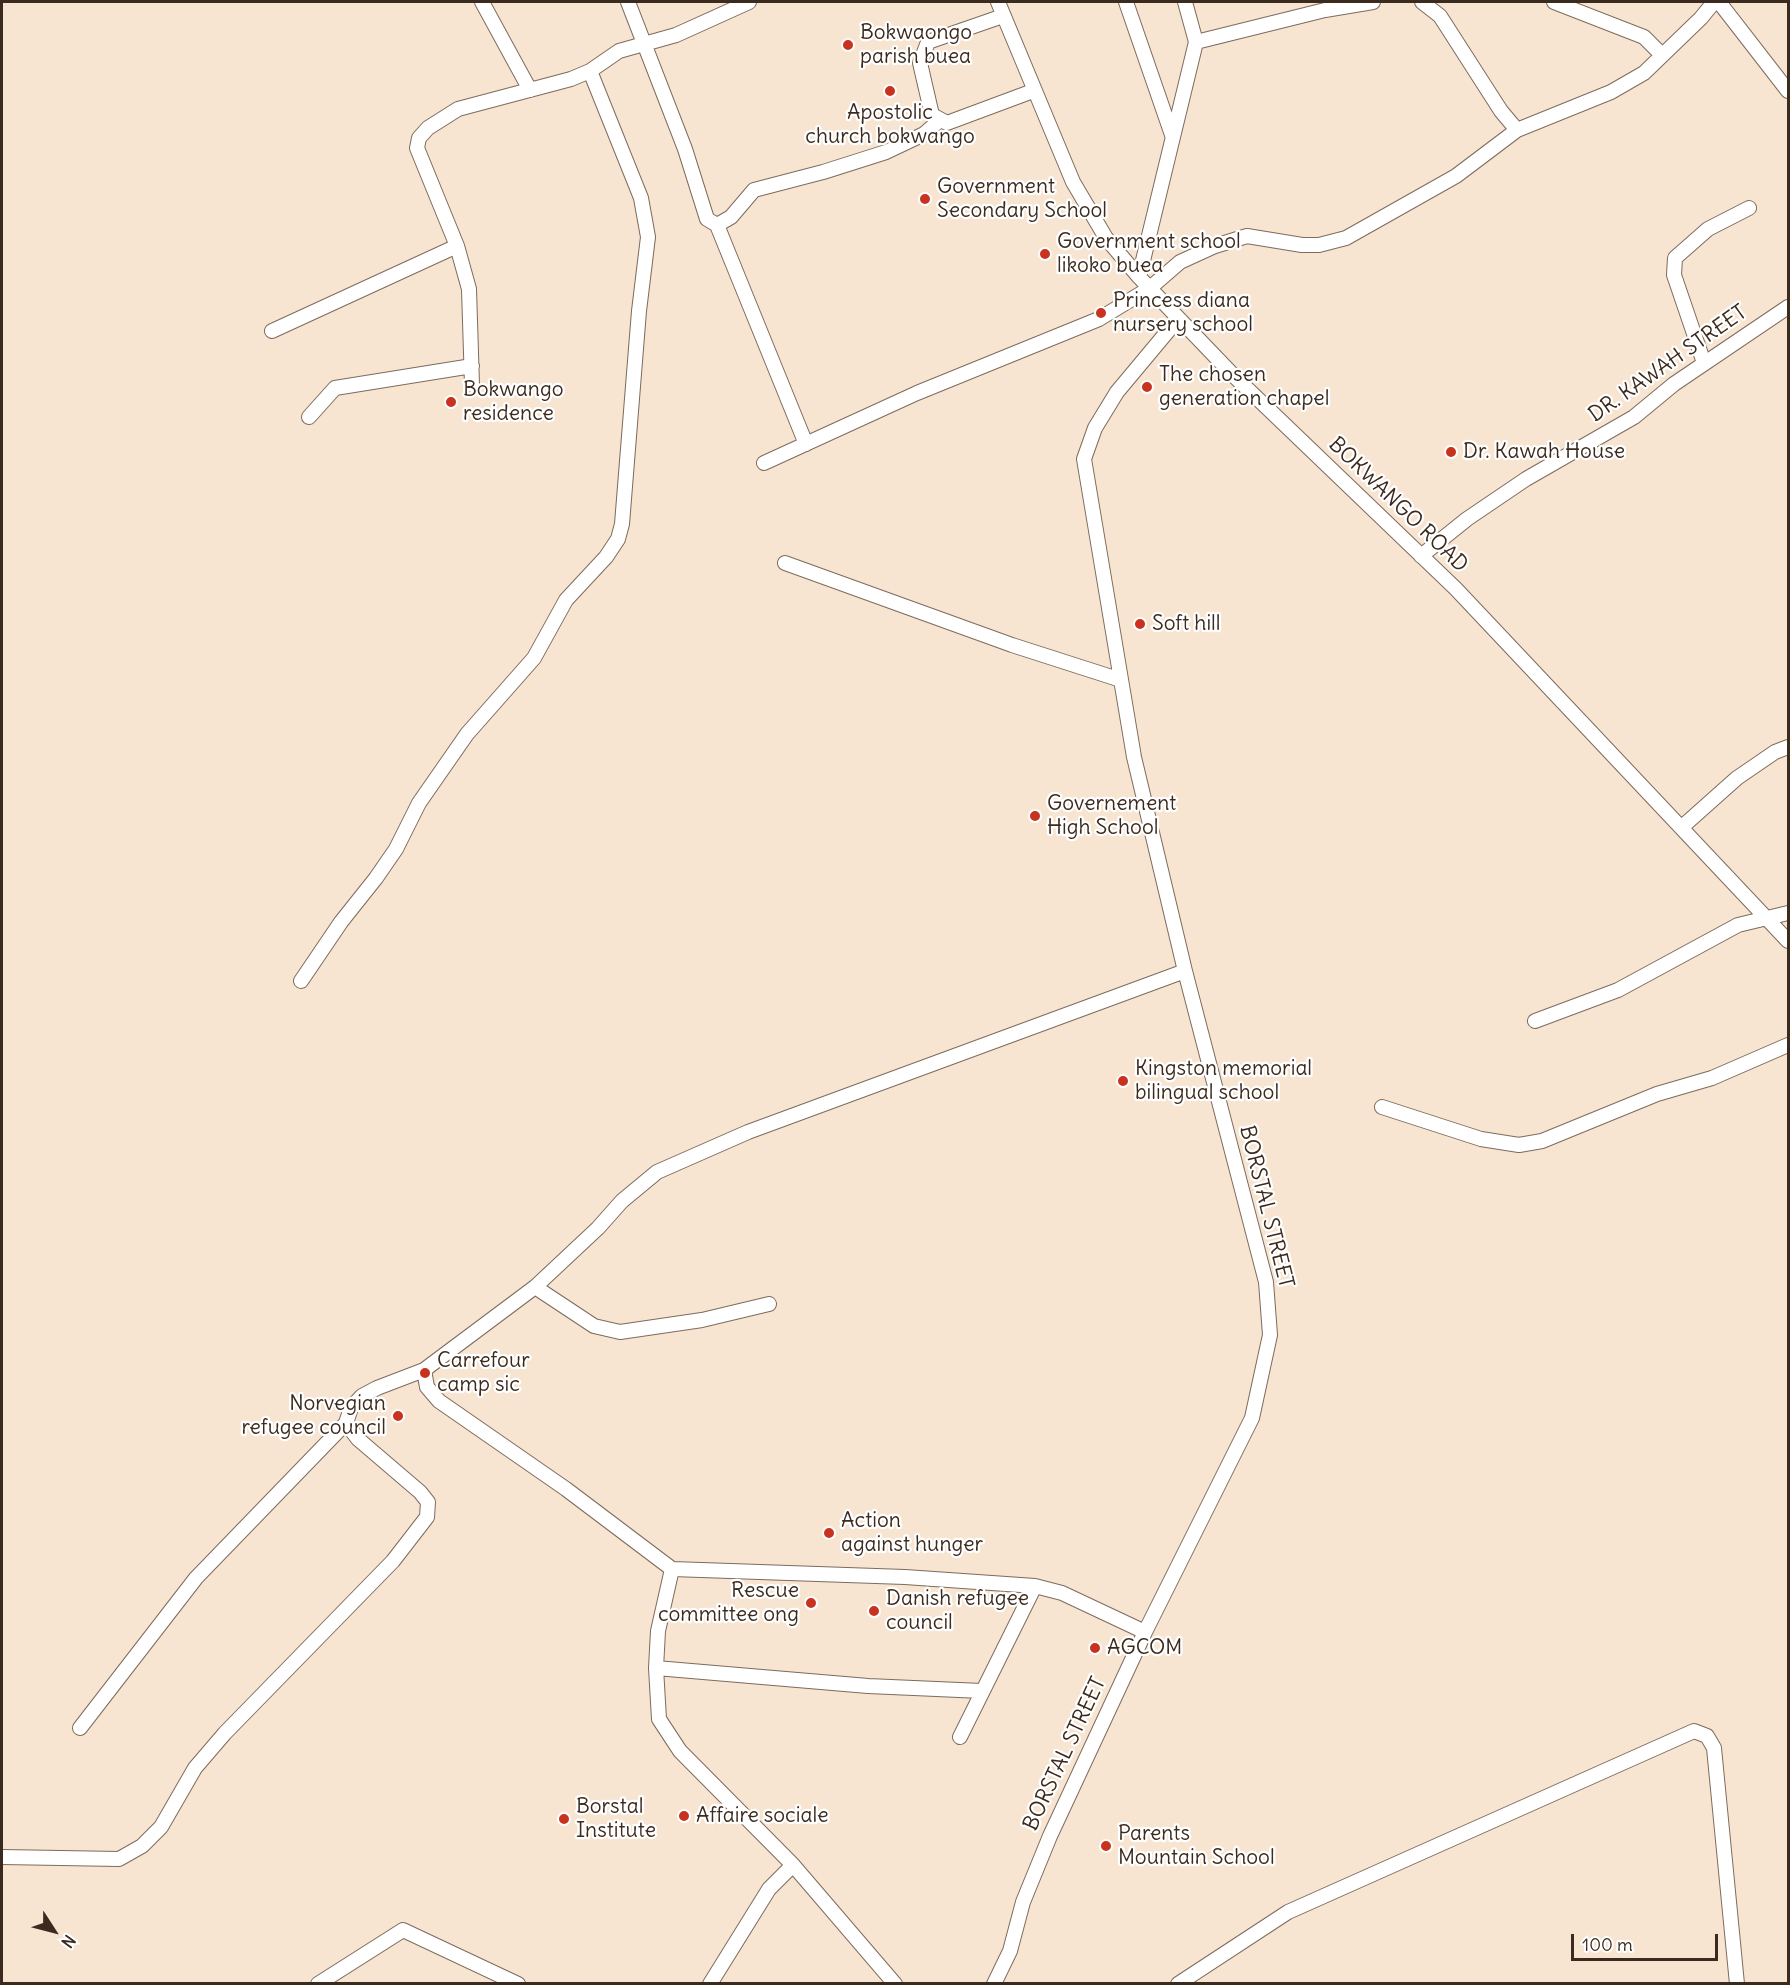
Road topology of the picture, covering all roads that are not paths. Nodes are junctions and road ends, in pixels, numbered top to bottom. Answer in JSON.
{"nodes":[{"id":1,"x":482,"y":2,"type":"edge"},
{"id":2,"x":628,"y":2,"type":"edge"},
{"id":3,"x":749,"y":2,"type":"edge"},
{"id":4,"x":998,"y":2,"type":"edge"},
{"id":5,"x":1126,"y":2,"type":"edge"},
{"id":6,"x":1185,"y":2,"type":"edge"},
{"id":7,"x":1373,"y":2,"type":"edge"},
{"id":8,"x":1422,"y":2,"type":"edge"},
{"id":9,"x":1554,"y":2,"type":"edge"},
{"id":10,"x":1714,"y":2,"type":"edge"},
{"id":11,"x":1719,"y":2,"type":"edge"},
{"id":12,"x":1003,"y":16,"type":"junction"},
{"id":13,"x":1196,"y":42,"type":"junction"},
{"id":14,"x":643,"y":43,"type":"junction"},
{"id":15,"x":1662,"y":55,"type":"junction"},
{"id":16,"x":590,"y":71,"type":"junction"},
{"id":17,"x":530,"y":90,"type":"junction"},
{"id":18,"x":1033,"y":91,"type":"junction"},
{"id":19,"x":1788,"y":91,"type":"edge"},
{"id":20,"x":939,"y":121,"type":"junction"},
{"id":21,"x":1517,"y":130,"type":"junction"},
{"id":22,"x":1173,"y":135,"type":"junction"},
{"id":23,"x":1749,"y":208,"type":"dead end"},
{"id":24,"x":717,"y":225,"type":"junction"},
{"id":25,"x":457,"y":246,"type":"junction"},
{"id":26,"x":1139,"y":277,"type":"junction"},
{"id":27,"x":1150,"y":288,"type":"junction"},
{"id":28,"x":1788,"y":307,"type":"edge"},
{"id":29,"x":1178,"y":319,"type":"junction"},
{"id":30,"x":272,"y":331,"type":"dead end"},
{"id":31,"x":1704,"y":363,"type":"junction"},
{"id":32,"x":471,"y":366,"type":"junction"},
{"id":33,"x":472,"y":385,"type":"dead end"},
{"id":34,"x":309,"y":417,"type":"dead end"},
{"id":35,"x":806,"y":444,"type":"junction"},
{"id":36,"x":764,"y":463,"type":"dead end"},
{"id":37,"x":1421,"y":556,"type":"junction"},
{"id":38,"x":785,"y":563,"type":"dead end"},
{"id":39,"x":1121,"y":680,"type":"junction"},
{"id":40,"x":1788,"y":747,"type":"edge"},
{"id":41,"x":1682,"y":827,"type":"junction"},
{"id":42,"x":1788,"y":913,"type":"edge"},
{"id":43,"x":1768,"y":918,"type":"junction"},
{"id":44,"x":1788,"y":941,"type":"edge"},
{"id":45,"x":1185,"y":972,"type":"junction"},
{"id":46,"x":301,"y":981,"type":"dead end"},
{"id":47,"x":1535,"y":1021,"type":"dead end"},
{"id":48,"x":1788,"y":1045,"type":"edge"},
{"id":49,"x":1382,"y":1107,"type":"dead end"},
{"id":50,"x":535,"y":1287,"type":"junction"},
{"id":51,"x":769,"y":1304,"type":"dead end"},
{"id":52,"x":424,"y":1370,"type":"junction"},
{"id":53,"x":346,"y":1423,"type":"junction"},
{"id":54,"x":672,"y":1569,"type":"junction"},
{"id":55,"x":1035,"y":1586,"type":"junction"},
{"id":56,"x":1145,"y":1632,"type":"junction"},
{"id":57,"x":656,"y":1668,"type":"junction"},
{"id":58,"x":982,"y":1691,"type":"junction"},
{"id":59,"x":80,"y":1728,"type":"dead end"},
{"id":60,"x":960,"y":1737,"type":"dead end"},
{"id":61,"x":2,"y":1857,"type":"edge"},
{"id":62,"x":793,"y":1865,"type":"junction"},
{"id":63,"x":318,"y":1983,"type":"edge"},
{"id":64,"x":518,"y":1983,"type":"edge"},
{"id":65,"x":710,"y":1983,"type":"edge"},
{"id":66,"x":895,"y":1983,"type":"edge"},
{"id":67,"x":994,"y":1983,"type":"edge"},
{"id":68,"x":1178,"y":1983,"type":"edge"},
{"id":69,"x":1737,"y":1983,"type":"edge"}],
"edges":[{"from":1,"to":17,"type":"street"},
{"from":2,"to":14,"type":"street"},
{"from":3,"to":14,"type":"street"},
{"from":4,"to":12,"type":"street","name":"BOKWANGO ROAD"},
{"from":5,"to":22,"type":"street"},
{"from":6,"to":13,"type":"street"},
{"from":7,"to":13,"type":"street"},
{"from":8,"to":21,"type":"street"},
{"from":9,"to":15,"type":"street"},
{"from":10,"to":15,"type":"street"},
{"from":11,"to":19,"type":"street"},
{"from":12,"to":18,"type":"street","name":"BOKWANGO ROAD"},
{"from":12,"to":20,"type":"street"},
{"from":13,"to":22,"type":"street"},
{"from":14,"to":16,"type":"street"},
{"from":14,"to":24,"type":"street"},
{"from":15,"to":21,"type":"street"},
{"from":16,"to":17,"type":"street"},
{"from":16,"to":46,"type":"street"},
{"from":17,"to":25,"type":"street"},
{"from":18,"to":20,"type":"street"},
{"from":18,"to":26,"type":"street","name":"BOKWANGO ROAD"},
{"from":20,"to":24,"type":"street"},
{"from":21,"to":27,"type":"street"},
{"from":22,"to":26,"type":"street"},
{"from":23,"to":31,"type":"street"},
{"from":24,"to":35,"type":"street"},
{"from":25,"to":30,"type":"street"},
{"from":25,"to":32,"type":"street"},
{"from":26,"to":27,"type":"street","name":"BOKWANGO ROAD"},
{"from":27,"to":29,"type":"street","name":"BOKWANGO ROAD"},
{"from":27,"to":35,"type":"street"},
{"from":28,"to":31,"type":"street","name":"DR. KAWAH STREET"},
{"from":29,"to":37,"type":"street","name":"BOKWANGO ROAD"},
{"from":29,"to":39,"type":"street","name":"BORSTAL STREET"},
{"from":31,"to":37,"type":"street","name":"DR. KAWAH STREET"},
{"from":32,"to":33,"type":"street"},
{"from":32,"to":34,"type":"street"},
{"from":35,"to":36,"type":"street"},
{"from":37,"to":41,"type":"street","name":"BOKWANGO ROAD"},
{"from":38,"to":39,"type":"street"},
{"from":39,"to":45,"type":"street","name":"BORSTAL STREET"},
{"from":40,"to":41,"type":"street"},
{"from":41,"to":43,"type":"street","name":"BOKWANGO ROAD"},
{"from":42,"to":43,"type":"street"},
{"from":43,"to":44,"type":"street","name":"BOKWANGO ROAD"},
{"from":43,"to":47,"type":"street"},
{"from":45,"to":50,"type":"street"},
{"from":45,"to":56,"type":"street","name":"BORSTAL STREET"},
{"from":48,"to":49,"type":"street"},
{"from":50,"to":51,"type":"street"},
{"from":50,"to":52,"type":"street"},
{"from":52,"to":53,"type":"street"},
{"from":52,"to":54,"type":"street"},
{"from":53,"to":59,"type":"street"},
{"from":53,"to":61,"type":"street"},
{"from":54,"to":55,"type":"street"},
{"from":54,"to":57,"type":"street"},
{"from":55,"to":56,"type":"street"},
{"from":55,"to":58,"type":"street"},
{"from":56,"to":67,"type":"street","name":"BORSTAL STREET"},
{"from":57,"to":58,"type":"street"},
{"from":57,"to":62,"type":"street"},
{"from":58,"to":60,"type":"street"},
{"from":62,"to":65,"type":"street"},
{"from":62,"to":66,"type":"street"},
{"from":63,"to":64,"type":"street"},
{"from":68,"to":69,"type":"street"}]}
